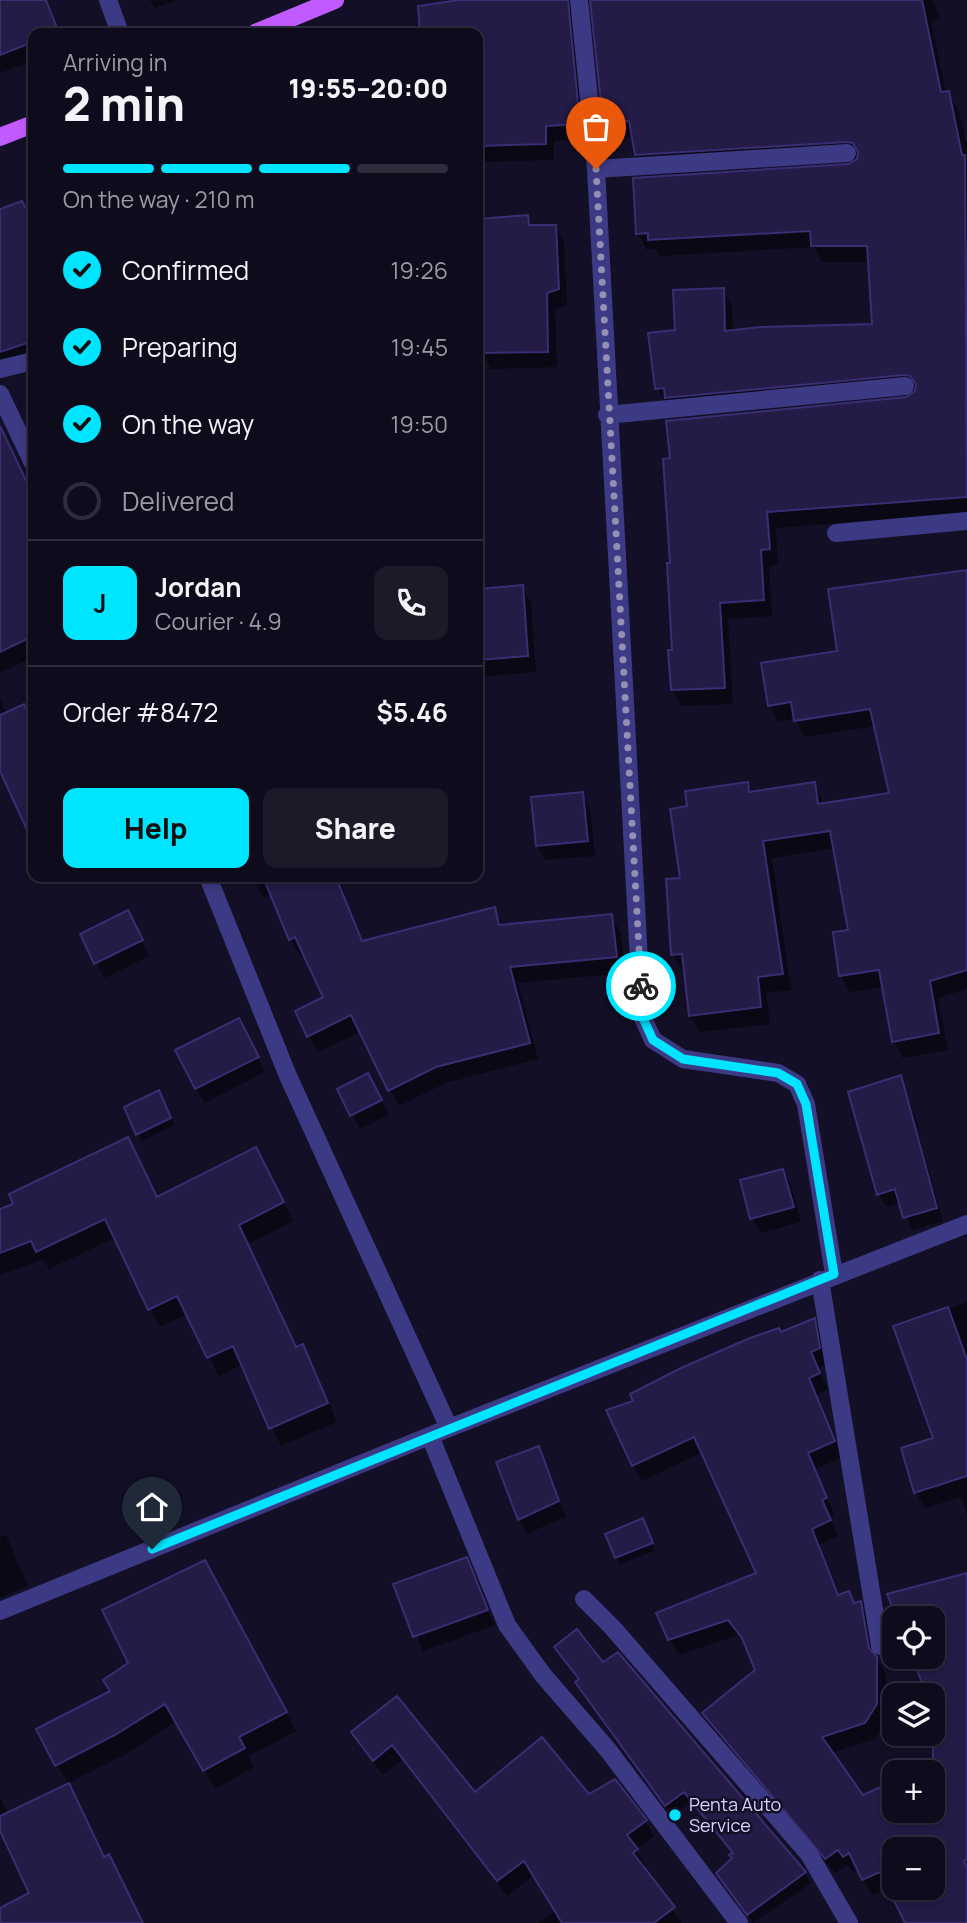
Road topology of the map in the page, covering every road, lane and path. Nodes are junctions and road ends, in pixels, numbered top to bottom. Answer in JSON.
{"nodes":[{"id":1,"x":107,"y":0,"type":"edge"},
{"id":2,"x":335,"y":0,"type":"edge"},
{"id":3,"x":579,"y":0,"type":"edge"},
{"id":4,"x":118,"y":28,"type":"edge"},
{"id":5,"x":267,"y":28,"type":"edge"},
{"id":6,"x":28,"y":126,"type":"edge"},
{"id":7,"x":0,"y":137,"type":"edge"},
{"id":8,"x":847,"y":153,"type":"dead end"},
{"id":9,"x":596,"y":169,"type":"junction"},
{"id":10,"x":28,"y":362,"type":"edge"},
{"id":11,"x":0,"y":369,"type":"edge"},
{"id":12,"x":905,"y":386,"type":"dead end"},
{"id":13,"x":0,"y":394,"type":"edge"},
{"id":14,"x":607,"y":415,"type":"junction"},
{"id":15,"x":28,"y":453,"type":"edge"},
{"id":16,"x":967,"y":521,"type":"edge"},
{"id":17,"x":836,"y":533,"type":"dead end"},
{"id":18,"x":210,"y":882,"type":"edge"},
{"id":19,"x":967,"y":1224,"type":"edge"},
{"id":20,"x":827,"y":1277,"type":"junction"},
{"id":21,"x":449,"y":1428,"type":"junction"},
{"id":22,"x":430,"y":1436,"type":"junction"},
{"id":23,"x":583,"y":1599,"type":"dead end"},
{"id":24,"x":0,"y":1611,"type":"edge"},
{"id":25,"x":880,"y":1646,"type":"dead end"},
{"id":26,"x":739,"y":1923,"type":"edge"},
{"id":27,"x":849,"y":1923,"type":"edge"}],
"edges":[{"from":1,"to":4,"type":"street"},
{"from":2,"to":5,"type":"main road"},
{"from":3,"to":9,"type":"street"},
{"from":6,"to":7,"type":"main road"},
{"from":8,"to":9,"type":"street"},
{"from":9,"to":14,"type":"street"},
{"from":10,"to":11,"type":"street"},
{"from":12,"to":14,"type":"street"},
{"from":13,"to":15,"type":"street"},
{"from":14,"to":20,"type":"street"},
{"from":16,"to":17,"type":"street"},
{"from":18,"to":21,"type":"street"},
{"from":19,"to":20,"type":"street"},
{"from":20,"to":21,"type":"street"},
{"from":20,"to":25,"type":"street"},
{"from":21,"to":22,"type":"street"},
{"from":22,"to":24,"type":"street"},
{"from":22,"to":26,"type":"street"},
{"from":23,"to":27,"type":"street"}]}
